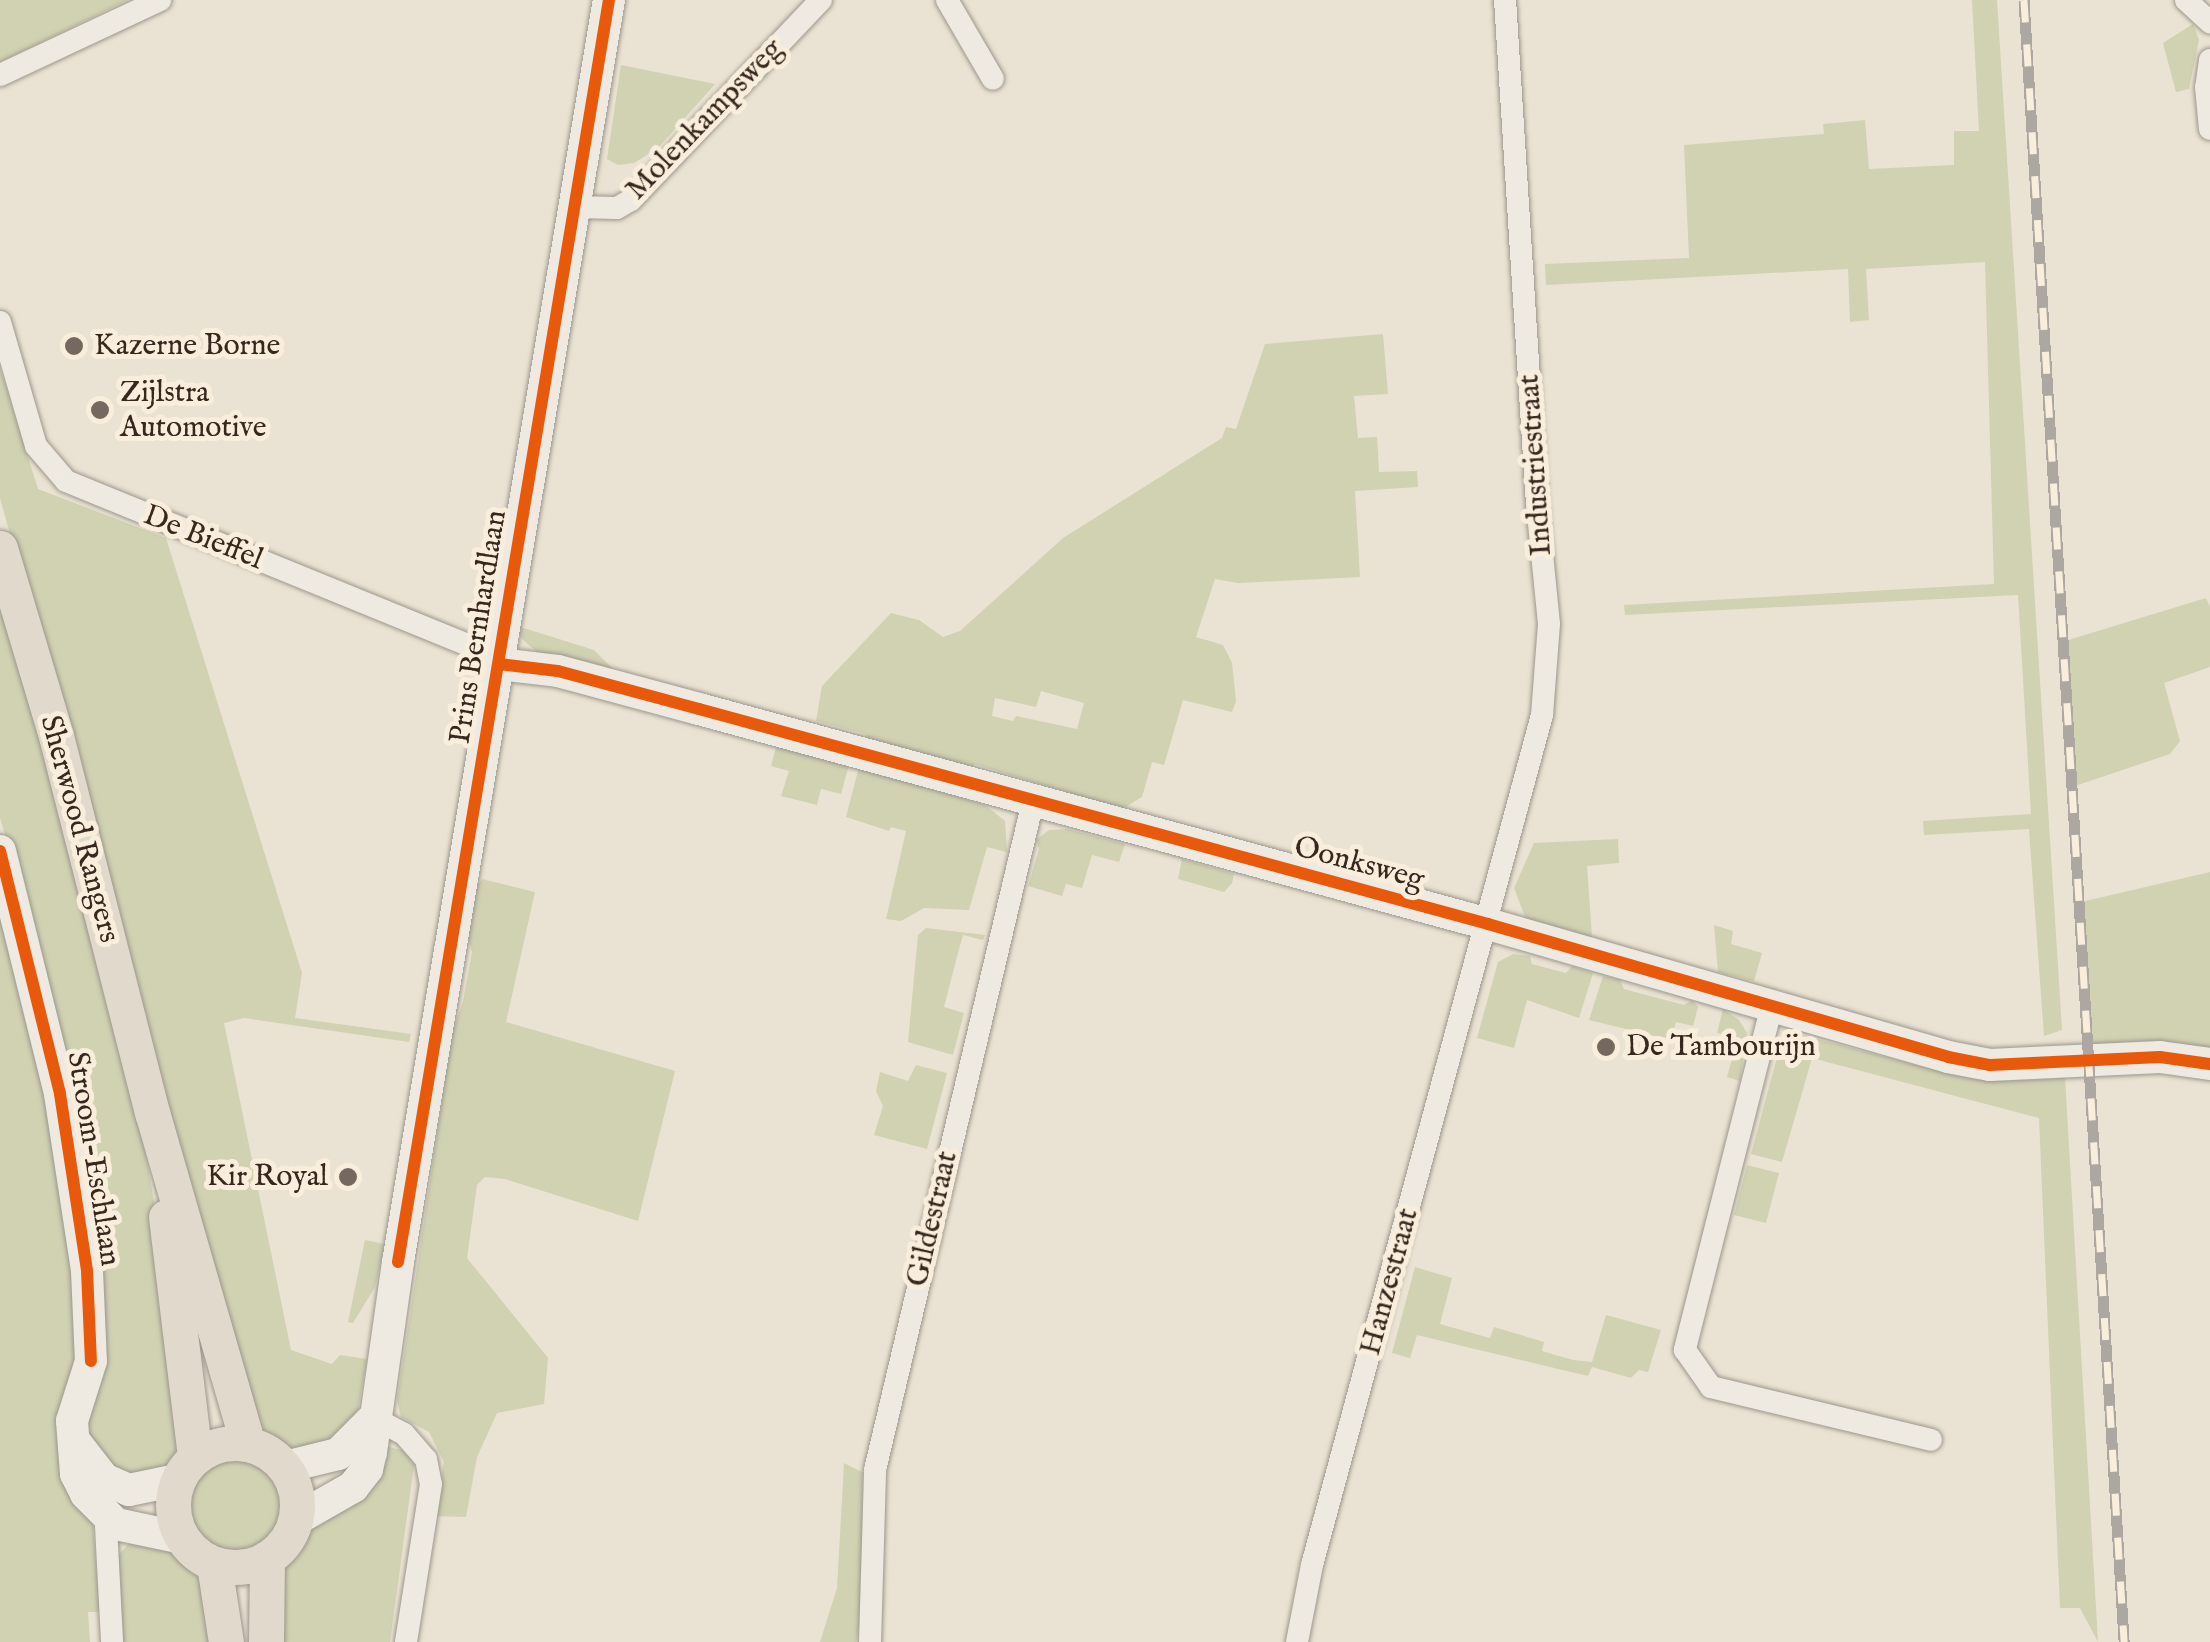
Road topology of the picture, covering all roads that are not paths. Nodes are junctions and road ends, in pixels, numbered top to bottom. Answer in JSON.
{"nodes":[{"id":1,"x":160,"y":0,"type":"edge"},
{"id":2,"x":609,"y":0,"type":"edge"},
{"id":3,"x":820,"y":0,"type":"edge"},
{"id":4,"x":947,"y":0,"type":"edge"},
{"id":5,"x":1505,"y":0,"type":"edge"},
{"id":6,"x":2186,"y":0,"type":"edge"},
{"id":7,"x":2210,"y":22,"type":"edge"},
{"id":8,"x":2210,"y":60,"type":"edge"},
{"id":9,"x":0,"y":75,"type":"edge"},
{"id":10,"x":993,"y":79,"type":"dead end"},
{"id":11,"x":2210,"y":129,"type":"edge"},
{"id":12,"x":574,"y":207,"type":"junction"},
{"id":13,"x":0,"y":322,"type":"edge"},
{"id":14,"x":0,"y":548,"type":"edge"},
{"id":15,"x":499,"y":664,"type":"junction"},
{"id":16,"x":1033,"y":802,"type":"junction"},
{"id":17,"x":0,"y":852,"type":"edge"},
{"id":18,"x":1488,"y":924,"type":"junction"},
{"id":19,"x":1772,"y":1005,"type":"junction"},
{"id":20,"x":2210,"y":1064,"type":"edge"},
{"id":21,"x":152,"y":1112,"type":"junction"},
{"id":22,"x":374,"y":1418,"type":"junction"},
{"id":23,"x":73,"y":1440,"type":"junction"},
{"id":24,"x":1930,"y":1440,"type":"dead end"},
{"id":25,"x":248,"y":1444,"type":"junction"},
{"id":26,"x":284,"y":1467,"type":"junction"},
{"id":27,"x":186,"y":1468,"type":"junction"},
{"id":28,"x":104,"y":1479,"type":"junction"},
{"id":29,"x":105,"y":1517,"type":"junction"},
{"id":30,"x":295,"y":1520,"type":"junction"},
{"id":31,"x":182,"y":1538,"type":"junction"},
{"id":32,"x":268,"y":1558,"type":"junction"},
{"id":33,"x":214,"y":1564,"type":"junction"},
{"id":34,"x":112,"y":1642,"type":"edge"},
{"id":35,"x":226,"y":1642,"type":"edge"},
{"id":36,"x":266,"y":1642,"type":"edge"},
{"id":37,"x":406,"y":1642,"type":"edge"},
{"id":38,"x":870,"y":1642,"type":"edge"},
{"id":39,"x":1297,"y":1642,"type":"edge"}],
"edges":[{"from":1,"to":9,"type":"street"},
{"from":2,"to":12,"type":"main road","name":"Prins Bernhardlaan"},
{"from":3,"to":12,"type":"street","name":"Molenkampsweg"},
{"from":4,"to":10,"type":"street"},
{"from":5,"to":18,"type":"street","name":"Industriestraat"},
{"from":6,"to":7,"type":"street"},
{"from":8,"to":11,"type":"street"},
{"from":12,"to":15,"type":"main road","name":"Prins Bernhardlaan"},
{"from":13,"to":15,"type":"street","name":"De Bieffel"},
{"from":14,"to":21,"type":"main road","name":"Sherwood Rangers"},
{"from":15,"to":16,"type":"main road","name":"Oonksweg"},
{"from":15,"to":22,"type":"main road","name":"Prins Bernhardlaan"},
{"from":16,"to":18,"type":"main road","name":"Oonksweg"},
{"from":16,"to":38,"type":"street","name":"Gildestraat"},
{"from":17,"to":23,"type":"main road","name":"Stroom-Eschlaan"},
{"from":18,"to":19,"type":"main road","name":"Oonksweg"},
{"from":18,"to":39,"type":"street","name":"Hanzestraat"},
{"from":19,"to":20,"type":"main road","name":"Oonksweg"},
{"from":19,"to":24,"type":"street"},
{"from":21,"to":25,"type":"main road","name":"Sherwood Rangers"},
{"from":21,"to":27,"type":"main road","name":"Sherwood Rangers"},
{"from":22,"to":26,"type":"main road"},
{"from":22,"to":30,"type":"main road","name":"Prins Bernhardlaan"},
{"from":22,"to":37,"type":"street"},
{"from":23,"to":28,"type":"main road"},
{"from":23,"to":29,"type":"main road","name":"Stroom-Eschlaan"},
{"from":25,"to":26,"type":"main road"},
{"from":25,"to":27,"type":"main road"},
{"from":26,"to":30,"type":"main road"},
{"from":27,"to":28,"type":"main road"},
{"from":27,"to":31,"type":"main road"},
{"from":28,"to":29,"type":"street"},
{"from":29,"to":31,"type":"main road"},
{"from":29,"to":34,"type":"street"},
{"from":30,"to":32,"type":"main road"},
{"from":31,"to":33,"type":"main road"},
{"from":32,"to":33,"type":"main road"},
{"from":32,"to":36,"type":"main road"},
{"from":33,"to":35,"type":"main road"}]}
